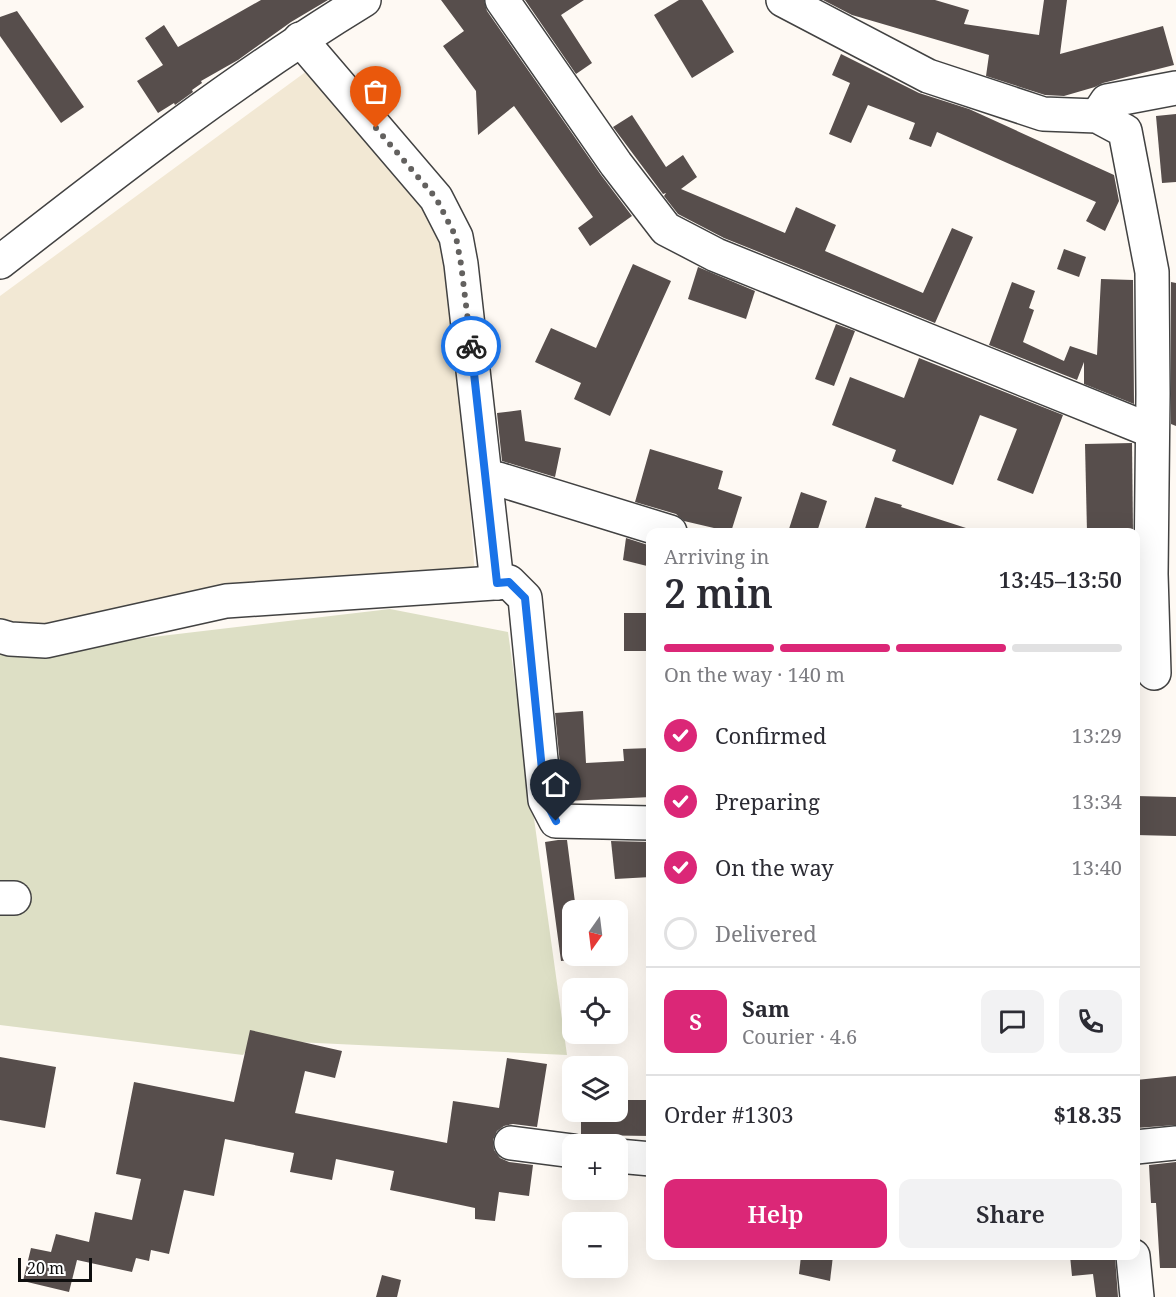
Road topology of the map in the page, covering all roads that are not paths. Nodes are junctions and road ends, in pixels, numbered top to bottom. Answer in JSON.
{"nodes":[{"id":1,"x":364,"y":0,"type":"edge"},
{"id":2,"x":502,"y":0,"type":"edge"},
{"id":3,"x":783,"y":0,"type":"edge"},
{"id":4,"x":300,"y":39,"type":"junction"},
{"id":5,"x":1176,"y":88,"type":"edge"},
{"id":6,"x":1097,"y":116,"type":"junction"},
{"id":7,"x":0,"y":262,"type":"edge"},
{"id":8,"x":1152,"y":431,"type":"junction"},
{"id":9,"x":498,"y":478,"type":"dead end"},
{"id":10,"x":657,"y":528,"type":"edge"},
{"id":11,"x":497,"y":583,"type":"junction"},
{"id":12,"x":0,"y":636,"type":"edge"},
{"id":13,"x":1155,"y":674,"type":"edge"},
{"id":14,"x":646,"y":823,"type":"edge"},
{"id":15,"x":511,"y":1143,"type":"dead end"},
{"id":16,"x":1176,"y":1143,"type":"edge"},
{"id":17,"x":1140,"y":1147,"type":"edge"},
{"id":18,"x":562,"y":1150,"type":"edge"},
{"id":19,"x":628,"y":1157,"type":"edge"},
{"id":20,"x":646,"y":1159,"type":"edge"},
{"id":21,"x":1133,"y":1260,"type":"edge"},
{"id":22,"x":1137,"y":1297,"type":"edge"}],
"edges":[{"from":1,"to":4,"type":"street"},
{"from":2,"to":8,"type":"street"},
{"from":3,"to":6,"type":"street"},
{"from":4,"to":7,"type":"street"},
{"from":4,"to":11,"type":"street"},
{"from":5,"to":6,"type":"street"},
{"from":6,"to":8,"type":"street"},
{"from":8,"to":13,"type":"street"},
{"from":9,"to":10,"type":"street"},
{"from":11,"to":12,"type":"street"},
{"from":11,"to":14,"type":"street"},
{"from":15,"to":18,"type":"street"},
{"from":16,"to":17,"type":"street"},
{"from":19,"to":20,"type":"street"},
{"from":21,"to":22,"type":"street"}]}
